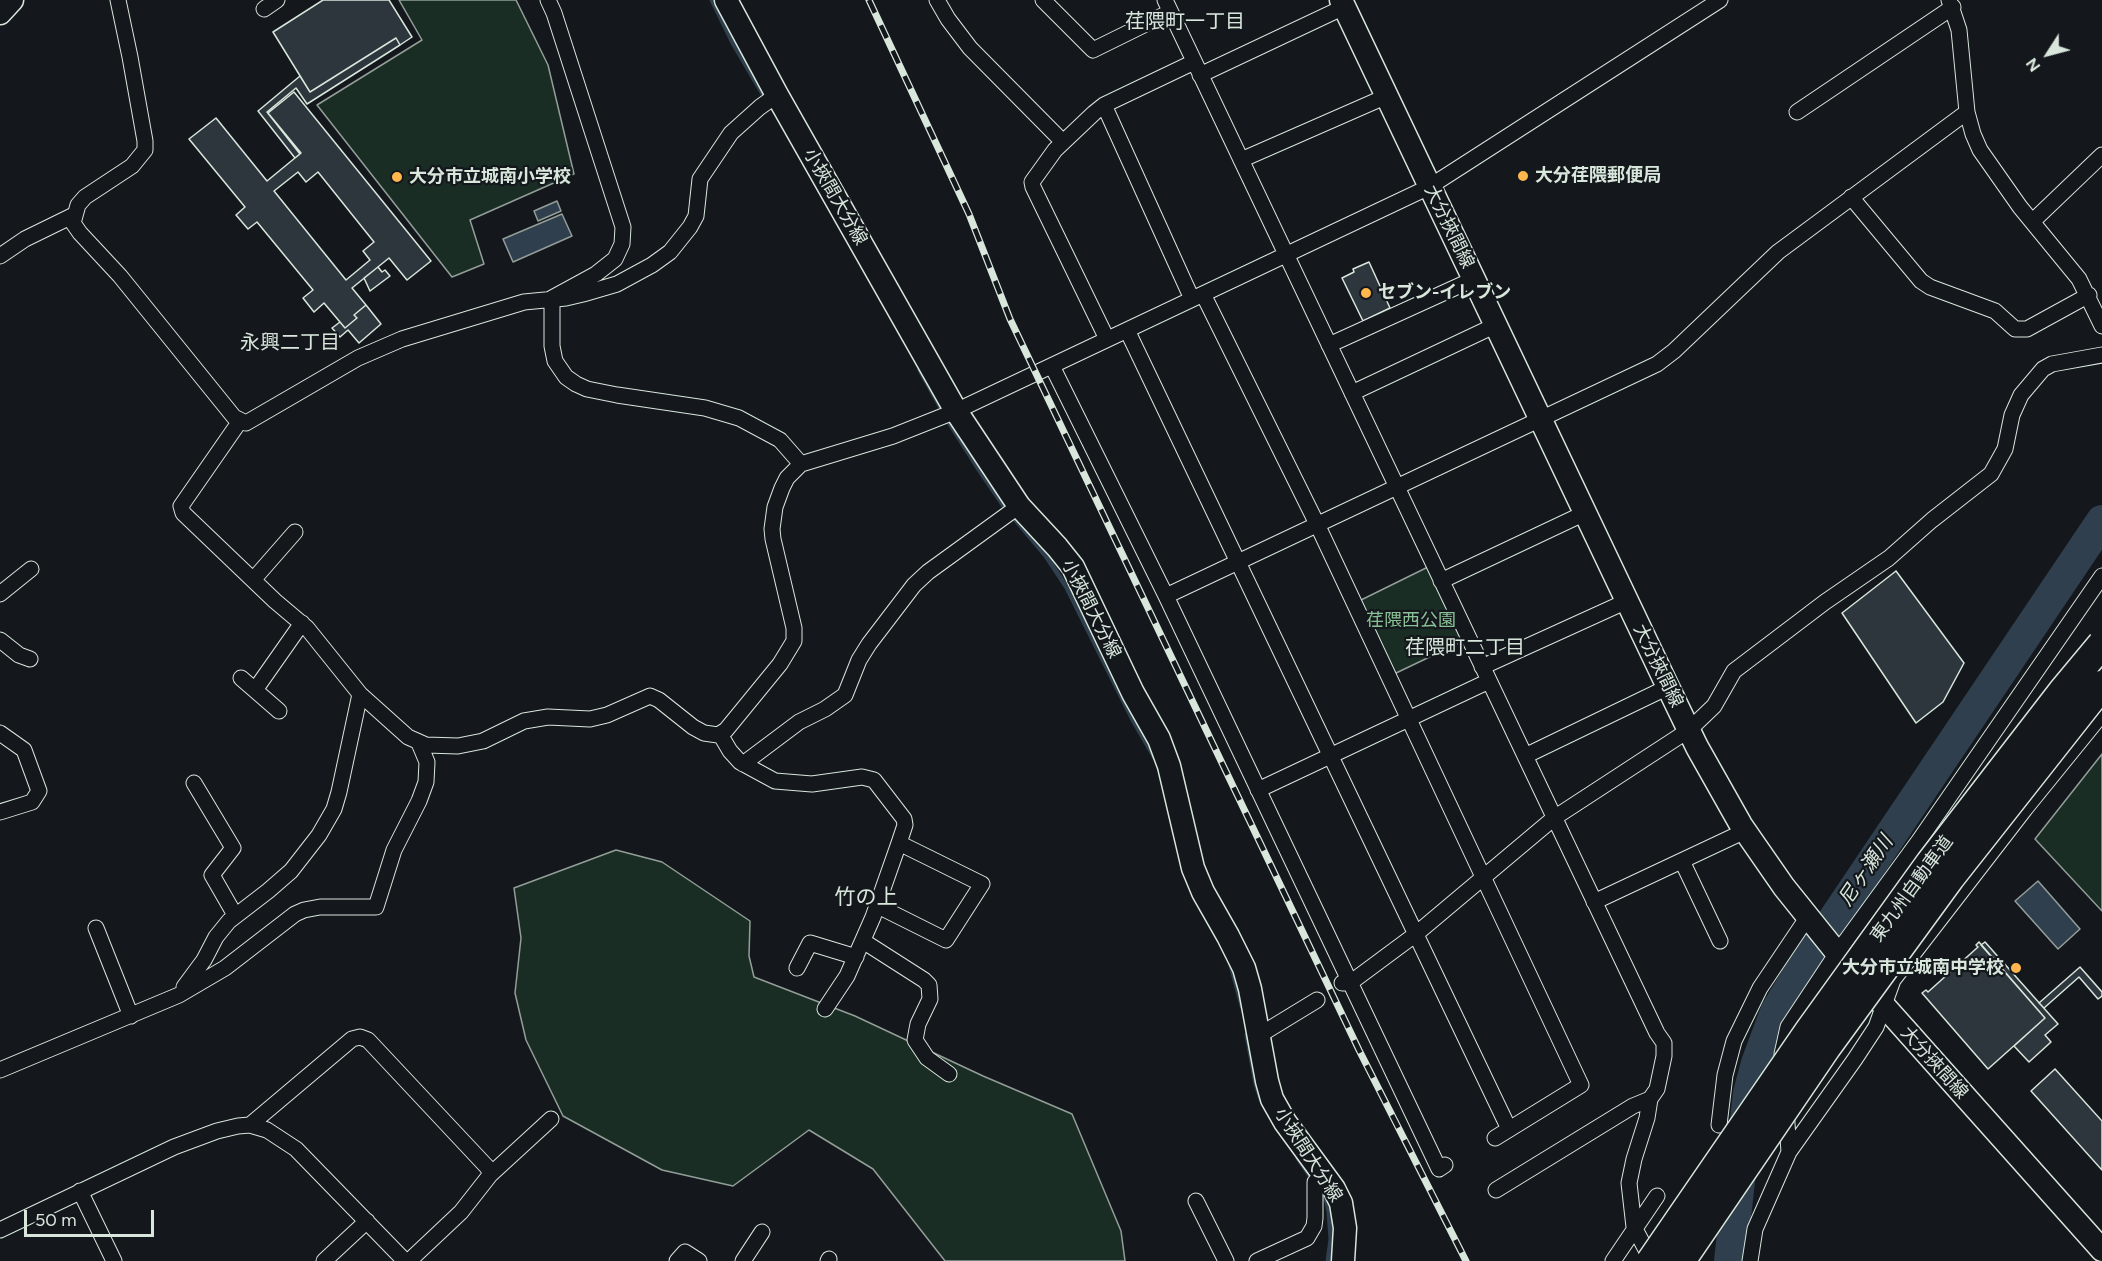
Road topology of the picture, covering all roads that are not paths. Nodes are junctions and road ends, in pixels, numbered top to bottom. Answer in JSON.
{"nodes":[{"id":1,"x":12,"y":0,"type":"edge"},
{"id":2,"x":118,"y":0,"type":"edge"},
{"id":3,"x":548,"y":0,"type":"edge"},
{"id":4,"x":726,"y":0,"type":"edge"},
{"id":5,"x":937,"y":0,"type":"edge"},
{"id":6,"x":1043,"y":0,"type":"edge"},
{"id":7,"x":1720,"y":0,"type":"edge"},
{"id":8,"x":1342,"y":2,"type":"edge"},
{"id":9,"x":1951,"y":4,"type":"edge"},
{"id":10,"x":1167,"y":6,"type":"edge"},
{"id":11,"x":0,"y":13,"type":"edge"},
{"id":12,"x":1197,"y":69,"type":"junction"},
{"id":13,"x":777,"y":95,"type":"junction"},
{"id":14,"x":1387,"y":96,"type":"junction"},
{"id":15,"x":1104,"y":105,"type":"junction"},
{"id":16,"x":1797,"y":112,"type":"dead end"},
{"id":17,"x":1967,"y":112,"type":"junction"},
{"id":18,"x":1063,"y":141,"type":"junction"},
{"id":19,"x":2102,"y":155,"type":"edge"},
{"id":20,"x":1241,"y":160,"type":"junction"},
{"id":21,"x":1429,"y":187,"type":"junction"},
{"id":22,"x":1851,"y":197,"type":"junction"},
{"id":23,"x":74,"y":214,"type":"junction"},
{"id":24,"x":2033,"y":221,"type":"junction"},
{"id":25,"x":1286,"y":255,"type":"junction"},
{"id":26,"x":0,"y":256,"type":"edge"},
{"id":27,"x":1474,"y":279,"type":"junction"},
{"id":28,"x":1197,"y":296,"type":"junction"},
{"id":29,"x":2089,"y":296,"type":"junction"},
{"id":30,"x":552,"y":298,"type":"junction"},
{"id":31,"x":1496,"y":325,"type":"junction"},
{"id":32,"x":2102,"y":326,"type":"edge"},
{"id":33,"x":1127,"y":330,"type":"junction"},
{"id":34,"x":1107,"y":339,"type":"junction"},
{"id":35,"x":1329,"y":345,"type":"junction"},
{"id":36,"x":2102,"y":356,"type":"edge"},
{"id":37,"x":1052,"y":366,"type":"junction"},
{"id":38,"x":1352,"y":393,"type":"junction"},
{"id":39,"x":956,"y":411,"type":"junction"},
{"id":40,"x":1540,"y":419,"type":"junction"},
{"id":41,"x":240,"y":421,"type":"junction"},
{"id":42,"x":801,"y":464,"type":"junction"},
{"id":43,"x":1396,"y":486,"type":"junction"},
{"id":44,"x":1019,"y":506,"type":"junction"},
{"id":45,"x":1585,"y":513,"type":"junction"},
{"id":46,"x":1317,"y":524,"type":"junction"},
{"id":47,"x":295,"y":532,"type":"dead end"},
{"id":48,"x":1239,"y":561,"type":"junction"},
{"id":49,"x":31,"y":568,"type":"dead end"},
{"id":50,"x":2102,"y":576,"type":"edge"},
{"id":51,"x":254,"y":580,"type":"junction"},
{"id":52,"x":1441,"y":581,"type":"junction"},
{"id":53,"x":2097,"y":593,"type":"edge"},
{"id":54,"x":0,"y":594,"type":"edge"},
{"id":55,"x":1166,"y":596,"type":"junction"},
{"id":56,"x":1627,"y":601,"type":"junction"},
{"id":57,"x":302,"y":623,"type":"junction"},
{"id":58,"x":0,"y":640,"type":"edge"},
{"id":59,"x":2102,"y":644,"type":"edge"},
{"id":60,"x":30,"y":659,"type":"dead end"},
{"id":61,"x":1486,"y":674,"type":"junction"},
{"id":62,"x":241,"y":678,"type":"dead end"},
{"id":63,"x":2102,"y":684,"type":"edge"},
{"id":64,"x":1668,"y":687,"type":"junction"},
{"id":65,"x":255,"y":690,"type":"junction"},
{"id":66,"x":360,"y":694,"type":"junction"},
{"id":67,"x":279,"y":711,"type":"dead end"},
{"id":68,"x":2102,"y":714,"type":"edge"},
{"id":69,"x":1408,"y":719,"type":"junction"},
{"id":70,"x":1689,"y":730,"type":"junction"},
{"id":71,"x":0,"y":732,"type":"edge"},
{"id":72,"x":720,"y":734,"type":"junction"},
{"id":73,"x":419,"y":742,"type":"junction"},
{"id":74,"x":1331,"y":756,"type":"junction"},
{"id":75,"x":1525,"y":756,"type":"junction"},
{"id":76,"x":743,"y":764,"type":"junction"},
{"id":77,"x":194,"y":783,"type":"dead end"},
{"id":78,"x":1258,"y":790,"type":"junction"},
{"id":79,"x":0,"y":812,"type":"edge"},
{"id":80,"x":1554,"y":818,"type":"junction"},
{"id":81,"x":1745,"y":831,"type":"junction"},
{"id":82,"x":899,"y":843,"type":"junction"},
{"id":83,"x":1682,"y":861,"type":"junction"},
{"id":84,"x":1484,"y":878,"type":"junction"},
{"id":85,"x":1594,"y":903,"type":"junction"},
{"id":86,"x":878,"y":906,"type":"junction"},
{"id":87,"x":235,"y":915,"type":"junction"},
{"id":88,"x":1807,"y":918,"type":"junction"},
{"id":89,"x":96,"y":928,"type":"dead end"},
{"id":90,"x":1416,"y":934,"type":"junction"},
{"id":91,"x":863,"y":940,"type":"junction"},
{"id":92,"x":1720,"y":941,"type":"dead end"},
{"id":93,"x":1837,"y":953,"type":"junction"},
{"id":94,"x":856,"y":957,"type":"junction"},
{"id":95,"x":797,"y":968,"type":"dead end"},
{"id":96,"x":1346,"y":983,"type":"junction"},
{"id":97,"x":178,"y":995,"type":"junction"},
{"id":98,"x":1317,"y":999,"type":"dead end"},
{"id":99,"x":1884,"y":1008,"type":"junction"},
{"id":100,"x":825,"y":1009,"type":"dead end"},
{"id":101,"x":131,"y":1016,"type":"junction"},
{"id":102,"x":1258,"y":1036,"type":"junction"},
{"id":103,"x":1,"y":1068,"type":"edge"},
{"id":104,"x":949,"y":1074,"type":"dead end"},
{"id":105,"x":1650,"y":1099,"type":"junction"},
{"id":106,"x":551,"y":1119,"type":"dead end"},
{"id":107,"x":250,"y":1125,"type":"junction"},
{"id":108,"x":1719,"y":1125,"type":"dead end"},
{"id":109,"x":1789,"y":1152,"type":"junction"},
{"id":110,"x":1445,"y":1165,"type":"dead end"},
{"id":111,"x":1324,"y":1173,"type":"junction"},
{"id":112,"x":490,"y":1174,"type":"junction"},
{"id":113,"x":1496,"y":1190,"type":"dead end"},
{"id":114,"x":80,"y":1191,"type":"junction"},
{"id":115,"x":1657,"y":1196,"type":"dead end"},
{"id":116,"x":1196,"y":1200,"type":"dead end"},
{"id":117,"x":367,"y":1221,"type":"junction"},
{"id":118,"x":1634,"y":1227,"type":"junction"},
{"id":119,"x":0,"y":1230,"type":"edge"},
{"id":120,"x":762,"y":1232,"type":"dead end"},
{"id":121,"x":2102,"y":1250,"type":"edge"},
{"id":122,"x":114,"y":1261,"type":"edge"},
{"id":123,"x":324,"y":1261,"type":"edge"},
{"id":124,"x":405,"y":1261,"type":"edge"},
{"id":125,"x":409,"y":1261,"type":"edge"},
{"id":126,"x":677,"y":1261,"type":"edge"},
{"id":127,"x":699,"y":1261,"type":"edge"},
{"id":128,"x":743,"y":1261,"type":"edge"},
{"id":129,"x":1226,"y":1261,"type":"edge"},
{"id":130,"x":1257,"y":1261,"type":"edge"},
{"id":131,"x":1343,"y":1261,"type":"edge"},
{"id":132,"x":1613,"y":1261,"type":"edge"},
{"id":133,"x":1651,"y":1261,"type":"edge"},
{"id":134,"x":1681,"y":1261,"type":"edge"},
{"id":135,"x":1750,"y":1261,"type":"edge"}],
"edges":[{"from":1,"to":11,"type":"main road"},
{"from":2,"to":23,"type":"street"},
{"from":3,"to":30,"type":"street"},
{"from":4,"to":13,"type":"main road","name":"小挾間大分線"},
{"from":5,"to":18,"type":"street"},
{"from":6,"to":10,"type":"street"},
{"from":7,"to":21,"type":"street"},
{"from":8,"to":12,"type":"street"},
{"from":8,"to":14,"type":"main road","name":"大分挾間線"},
{"from":9,"to":16,"type":"street"},
{"from":9,"to":17,"type":"street"},
{"from":10,"to":12,"type":"street"},
{"from":12,"to":15,"type":"street"},
{"from":12,"to":20,"type":"street"},
{"from":13,"to":30,"type":"street"},
{"from":13,"to":39,"type":"main road","name":"小挾間大分線"},
{"from":14,"to":20,"type":"street"},
{"from":14,"to":21,"type":"main road","name":"大分挾間線"},
{"from":15,"to":18,"type":"street"},
{"from":15,"to":28,"type":"street"},
{"from":17,"to":22,"type":"street"},
{"from":17,"to":24,"type":"street"},
{"from":18,"to":34,"type":"street"},
{"from":19,"to":24,"type":"street"},
{"from":20,"to":25,"type":"street"},
{"from":21,"to":25,"type":"street"},
{"from":21,"to":27,"type":"main road","name":"大分挾間線"},
{"from":22,"to":29,"type":"street"},
{"from":22,"to":40,"type":"street"},
{"from":23,"to":26,"type":"street"},
{"from":23,"to":41,"type":"street"},
{"from":24,"to":29,"type":"street"},
{"from":25,"to":28,"type":"street"},
{"from":25,"to":35,"type":"street"},
{"from":27,"to":31,"type":"main road","name":"大分挾間線"},
{"from":27,"to":35,"type":"street"},
{"from":28,"to":33,"type":"street"},
{"from":28,"to":46,"type":"street"},
{"from":29,"to":32,"type":"street"},
{"from":30,"to":41,"type":"street"},
{"from":30,"to":42,"type":"street"},
{"from":31,"to":38,"type":"street"},
{"from":31,"to":40,"type":"main road","name":"大分挾間線"},
{"from":33,"to":34,"type":"street"},
{"from":33,"to":48,"type":"street"},
{"from":34,"to":37,"type":"street"},
{"from":35,"to":38,"type":"street"},
{"from":36,"to":70,"type":"street"},
{"from":37,"to":39,"type":"street"},
{"from":37,"to":55,"type":"street"},
{"from":38,"to":43,"type":"street"},
{"from":39,"to":42,"type":"street"},
{"from":39,"to":44,"type":"main road","name":"小挾間大分線"},
{"from":40,"to":43,"type":"street"},
{"from":40,"to":45,"type":"main road","name":"大分挾間線"},
{"from":41,"to":51,"type":"street"},
{"from":42,"to":72,"type":"street"},
{"from":43,"to":46,"type":"street"},
{"from":43,"to":52,"type":"street"},
{"from":44,"to":76,"type":"street"},
{"from":44,"to":102,"type":"main road","name":"小挾間大分線"},
{"from":45,"to":52,"type":"street"},
{"from":45,"to":56,"type":"main road","name":"大分挾間線"},
{"from":46,"to":48,"type":"street"},
{"from":46,"to":69,"type":"street"},
{"from":47,"to":51,"type":"street"},
{"from":48,"to":55,"type":"street"},
{"from":48,"to":74,"type":"street"},
{"from":49,"to":54,"type":"street"},
{"from":50,"to":53,"type":"street"},
{"from":51,"to":57,"type":"street"},
{"from":52,"to":61,"type":"street"},
{"from":53,"to":93,"type":"street"},
{"from":55,"to":78,"type":"street"},
{"from":56,"to":61,"type":"street"},
{"from":56,"to":64,"type":"main road","name":"大分挾間線"},
{"from":57,"to":65,"type":"street"},
{"from":57,"to":66,"type":"street"},
{"from":58,"to":60,"type":"street"},
{"from":59,"to":133,"type":"highway","name":"東九州自動車道","bridge":true},
{"from":61,"to":69,"type":"street"},
{"from":61,"to":75,"type":"street"},
{"from":62,"to":65,"type":"street"},
{"from":63,"to":134,"type":"highway","name":"東九州自動車道","bridge":true},
{"from":64,"to":70,"type":"main road","name":"大分挾間線"},
{"from":64,"to":75,"type":"street"},
{"from":65,"to":67,"type":"street"},
{"from":66,"to":73,"type":"street"},
{"from":66,"to":87,"type":"street"},
{"from":68,"to":99,"type":"street"},
{"from":69,"to":74,"type":"street"},
{"from":69,"to":84,"type":"street"},
{"from":70,"to":80,"type":"street"},
{"from":70,"to":81,"type":"main road","name":"大分挾間線"},
{"from":71,"to":79,"type":"street"},
{"from":72,"to":73,"type":"street"},
{"from":72,"to":76,"type":"street"},
{"from":73,"to":97,"type":"street"},
{"from":74,"to":78,"type":"street"},
{"from":74,"to":90,"type":"street"},
{"from":75,"to":80,"type":"street"},
{"from":76,"to":82,"type":"street"},
{"from":77,"to":87,"type":"street"},
{"from":78,"to":96,"type":"street"},
{"from":80,"to":84,"type":"street"},
{"from":80,"to":85,"type":"street"},
{"from":81,"to":83,"type":"street"},
{"from":81,"to":88,"type":"main road","name":"大分挾間線"},
{"from":82,"to":86,"type":"street"},
{"from":82,"to":86,"type":"street"},
{"from":83,"to":85,"type":"street"},
{"from":83,"to":92,"type":"street"},
{"from":84,"to":90,"type":"street"},
{"from":84,"to":90,"type":"street"},
{"from":85,"to":105,"type":"street"},
{"from":86,"to":91,"type":"street"},
{"from":87,"to":97,"type":"street"},
{"from":88,"to":93,"type":"main road","name":"大分挾間線"},
{"from":88,"to":108,"type":"street"},
{"from":89,"to":101,"type":"street"},
{"from":90,"to":96,"type":"street"},
{"from":91,"to":94,"type":"street"},
{"from":91,"to":104,"type":"street"},
{"from":93,"to":99,"type":"main road","name":"大分挾間線"},
{"from":93,"to":109,"type":"street"},
{"from":94,"to":95,"type":"street"},
{"from":94,"to":100,"type":"street"},
{"from":96,"to":110,"type":"street"},
{"from":97,"to":101,"type":"street"},
{"from":98,"to":102,"type":"street"},
{"from":99,"to":109,"type":"street"},
{"from":99,"to":121,"type":"main road","name":"大分挾間線"},
{"from":101,"to":103,"type":"street"},
{"from":102,"to":111,"type":"main road","name":"小挾間大分線"},
{"from":105,"to":113,"type":"street"},
{"from":105,"to":118,"type":"street"},
{"from":106,"to":112,"type":"street"},
{"from":107,"to":112,"type":"street"},
{"from":107,"to":114,"type":"street"},
{"from":107,"to":117,"type":"street"},
{"from":109,"to":135,"type":"street"},
{"from":111,"to":130,"type":"street"},
{"from":111,"to":131,"type":"main road","name":"小挾間大分線"},
{"from":112,"to":125,"type":"street"},
{"from":114,"to":119,"type":"street"},
{"from":114,"to":122,"type":"street"},
{"from":115,"to":118,"type":"street"},
{"from":116,"to":129,"type":"street"},
{"from":117,"to":123,"type":"street"},
{"from":117,"to":124,"type":"street"},
{"from":118,"to":132,"type":"street"},
{"from":118,"to":133,"type":"street"},
{"from":120,"to":128,"type":"street"},
{"from":126,"to":127,"type":"street"}]}
